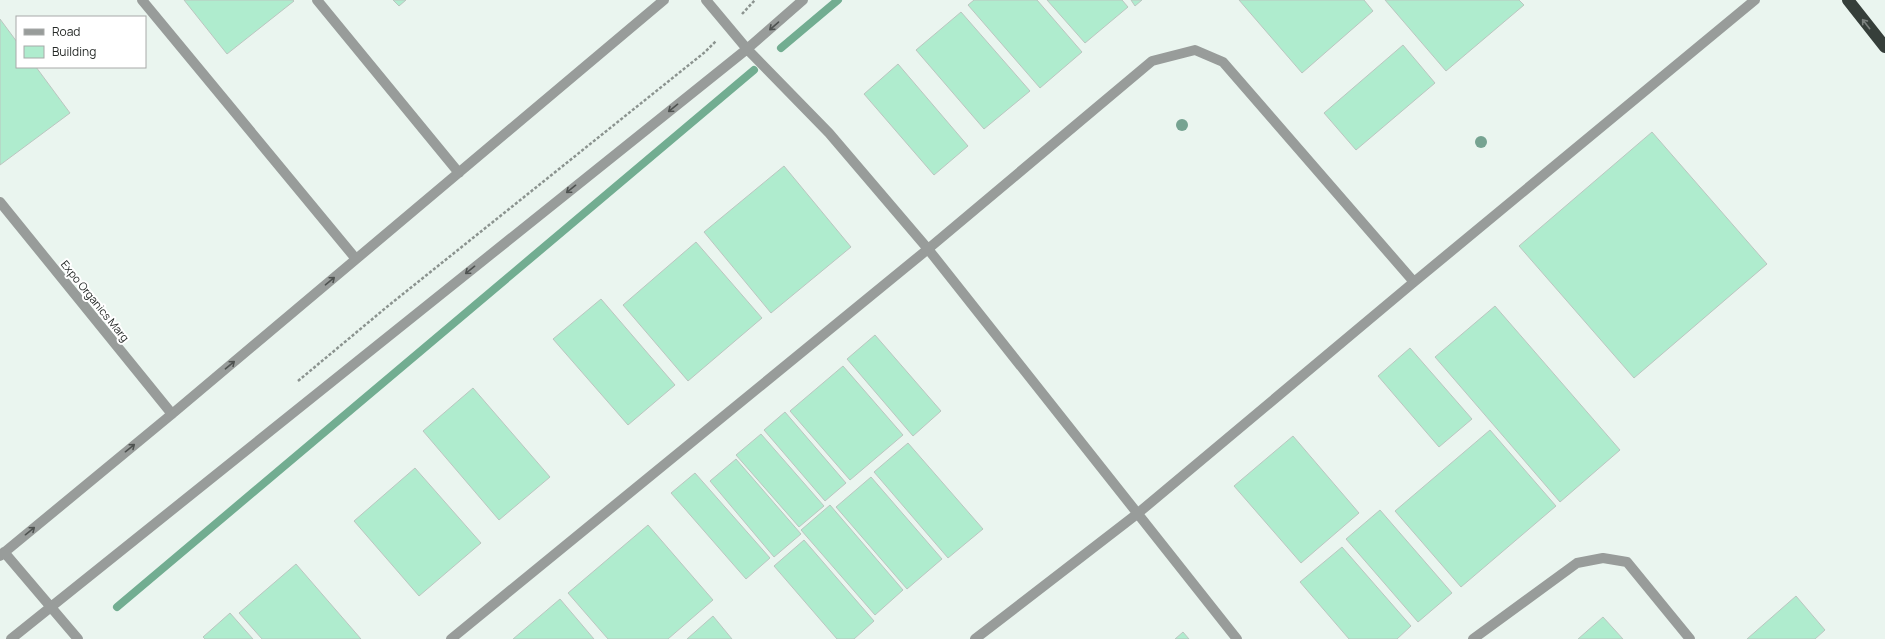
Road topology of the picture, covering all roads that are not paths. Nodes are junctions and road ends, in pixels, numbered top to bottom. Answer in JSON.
{"nodes":[{"id":1,"x":142,"y":0,"type":"edge"},
{"id":2,"x":316,"y":0,"type":"edge"},
{"id":3,"x":664,"y":0,"type":"edge"},
{"id":4,"x":706,"y":0,"type":"edge"},
{"id":5,"x":803,"y":0,"type":"edge"},
{"id":6,"x":1755,"y":0,"type":"edge"},
{"id":7,"x":1848,"y":0,"type":"edge"},
{"id":8,"x":1885,"y":47,"type":"edge"},
{"id":9,"x":747,"y":49,"type":"junction"},
{"id":10,"x":459,"y":173,"type":"junction"},
{"id":11,"x":0,"y":202,"type":"edge"},
{"id":12,"x":928,"y":249,"type":"junction"},
{"id":13,"x":356,"y":259,"type":"junction"},
{"id":14,"x":1414,"y":282,"type":"junction"},
{"id":15,"x":172,"y":414,"type":"junction"},
{"id":16,"x":1137,"y":514,"type":"junction"},
{"id":17,"x":2,"y":554,"type":"edge"},
{"id":18,"x":51,"y":606,"type":"junction"},
{"id":19,"x":11,"y":639,"type":"edge"},
{"id":20,"x":78,"y":639,"type":"edge"},
{"id":21,"x":451,"y":639,"type":"edge"},
{"id":22,"x":975,"y":639,"type":"edge"},
{"id":23,"x":1237,"y":639,"type":"edge"},
{"id":24,"x":1473,"y":639,"type":"edge"},
{"id":25,"x":1690,"y":639,"type":"edge"}],
"edges":[{"from":1,"to":13,"type":"street"},
{"from":2,"to":10,"type":"street"},
{"from":3,"to":10,"type":"street"},
{"from":4,"to":9,"type":"street"},
{"from":5,"to":9,"type":"street","one_way":true},
{"from":6,"to":14,"type":"street"},
{"from":8,"to":7,"type":"highway","one_way":true},
{"from":9,"to":12,"type":"street"},
{"from":9,"to":18,"type":"street","one_way":true},
{"from":10,"to":13,"type":"street"},
{"from":11,"to":15,"type":"street","name":"Expo Organics Marg"},
{"from":12,"to":14,"type":"street"},
{"from":12,"to":16,"type":"street"},
{"from":12,"to":21,"type":"street"},
{"from":15,"to":13,"type":"street","one_way":true},
{"from":14,"to":16,"type":"street"},
{"from":17,"to":15,"type":"street","one_way":true},
{"from":16,"to":22,"type":"street"},
{"from":16,"to":23,"type":"street"},
{"from":17,"to":18,"type":"street"},
{"from":18,"to":19,"type":"street"},
{"from":18,"to":20,"type":"street"},
{"from":24,"to":25,"type":"street"}]}
